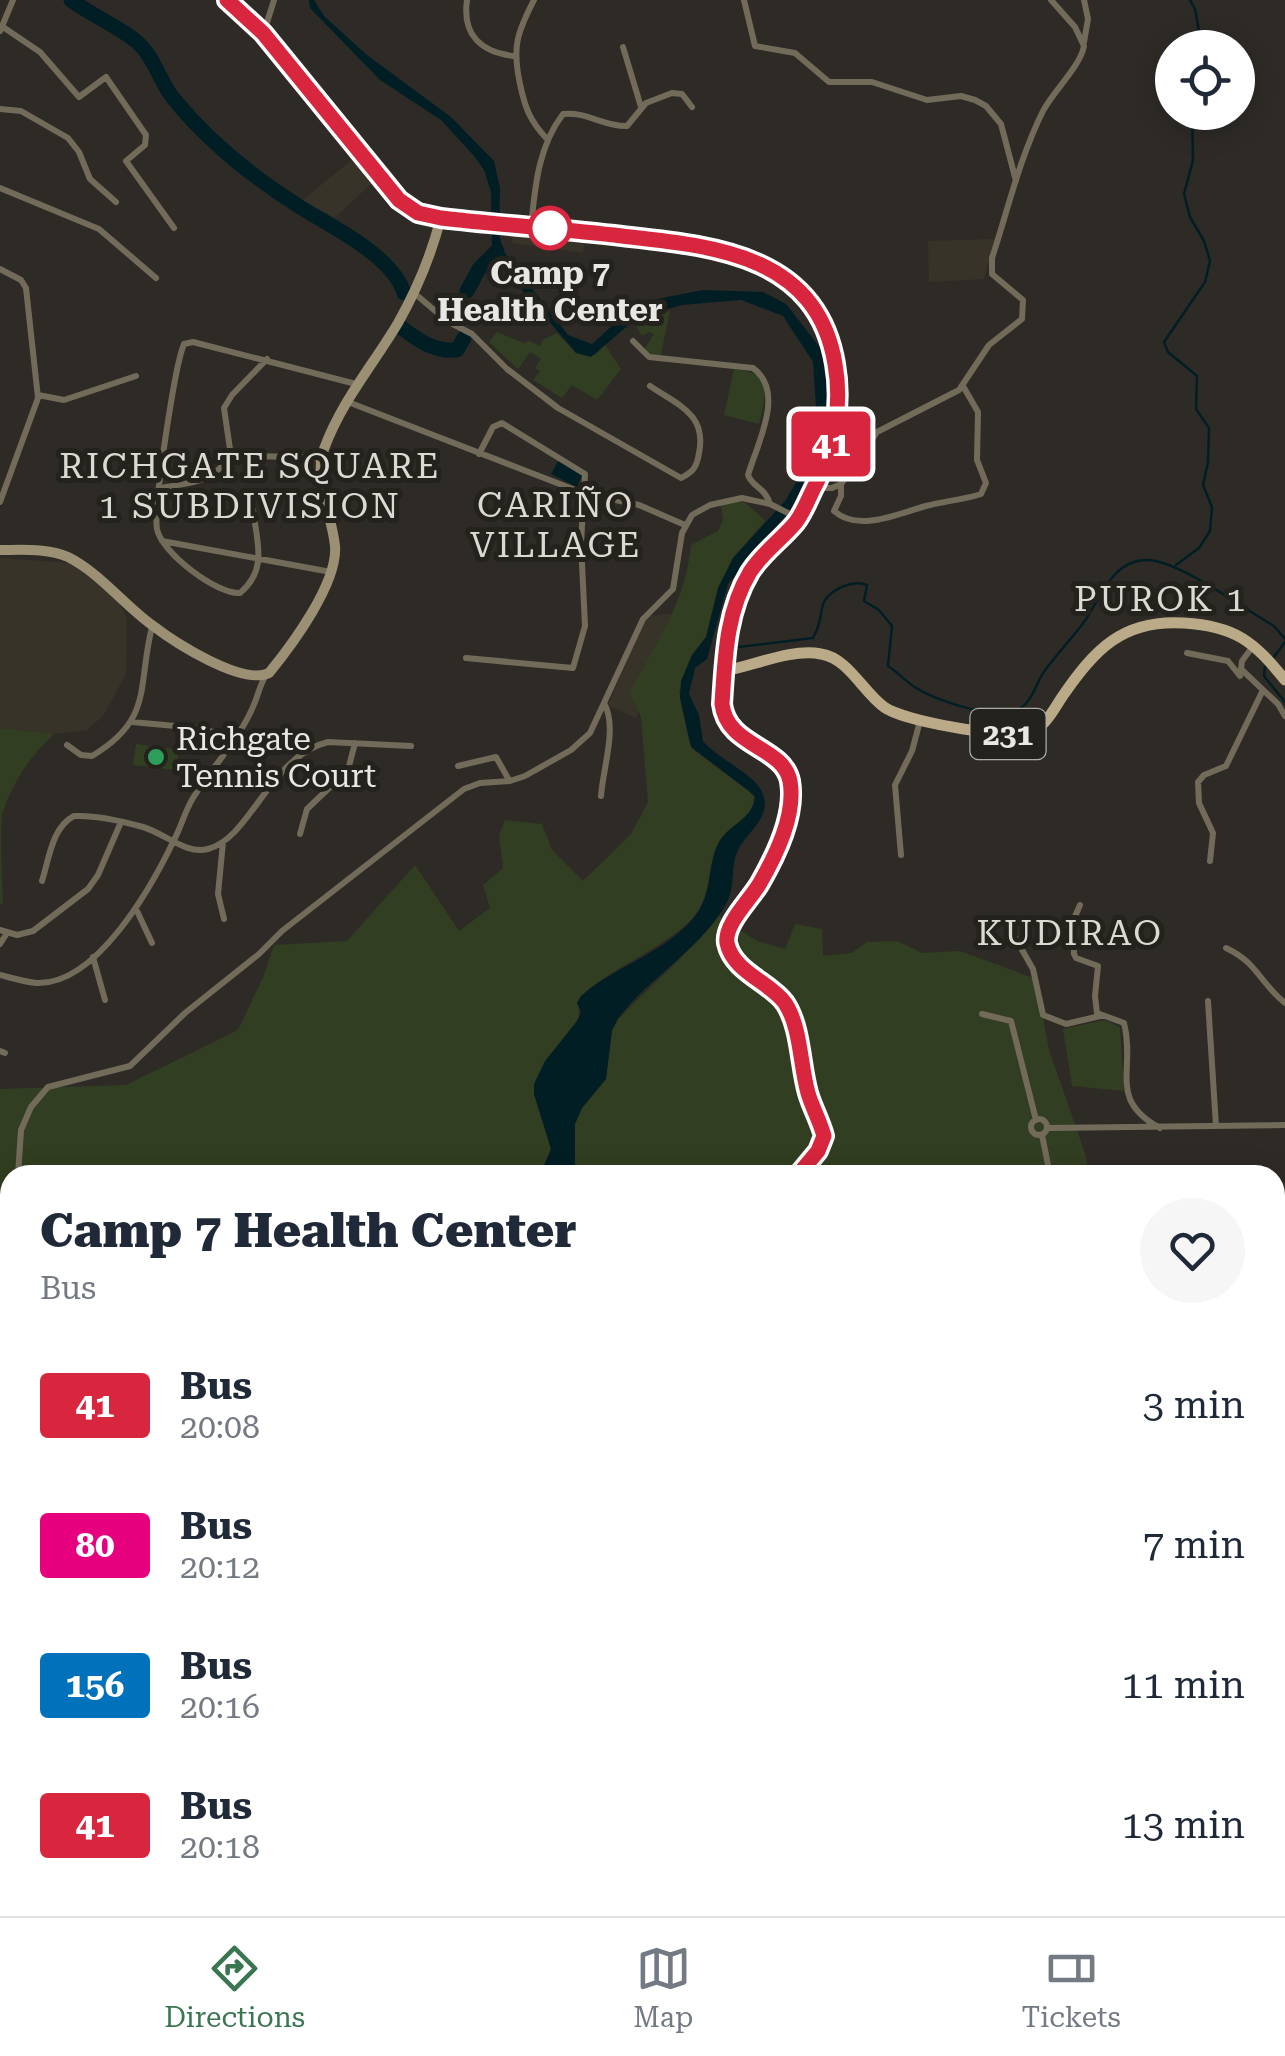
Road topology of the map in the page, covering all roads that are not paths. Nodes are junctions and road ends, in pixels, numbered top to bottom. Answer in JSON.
{"nodes":[{"id":1,"x":13,"y":0,"type":"edge"},
{"id":2,"x":227,"y":0,"type":"edge"},
{"id":3,"x":274,"y":0,"type":"edge"},
{"id":4,"x":467,"y":0,"type":"edge"},
{"id":5,"x":534,"y":0,"type":"edge"},
{"id":6,"x":744,"y":0,"type":"edge"},
{"id":7,"x":1051,"y":0,"type":"edge"},
{"id":8,"x":1084,"y":0,"type":"edge"},
{"id":9,"x":2,"y":29,"type":"edge"},
{"id":10,"x":263,"y":33,"type":"junction"},
{"id":11,"x":1083,"y":40,"type":"junction"},
{"id":12,"x":623,"y":47,"type":"dead end"},
{"id":13,"x":514,"y":56,"type":"junction"},
{"id":14,"x":692,"y":107,"type":"dead end"},
{"id":15,"x":641,"y":108,"type":"junction"},
{"id":16,"x":0,"y":110,"type":"edge"},
{"id":17,"x":547,"y":139,"type":"junction"},
{"id":18,"x":1016,"y":182,"type":"junction"},
{"id":19,"x":0,"y":188,"type":"edge"},
{"id":20,"x":116,"y":202,"type":"dead end"},
{"id":21,"x":441,"y":218,"type":"junction"},
{"id":22,"x":528,"y":226,"type":"junction"},
{"id":23,"x":174,"y":228,"type":"dead end"},
{"id":24,"x":0,"y":269,"type":"edge"},
{"id":25,"x":156,"y":278,"type":"dead end"},
{"id":26,"x":413,"y":292,"type":"junction"},
{"id":27,"x":633,"y":341,"type":"dead end"},
{"id":28,"x":266,"y":359,"type":"junction"},
{"id":29,"x":136,"y":376,"type":"dead end"},
{"id":30,"x":356,"y":384,"type":"junction"},
{"id":31,"x":650,"y":386,"type":"dead end"},
{"id":32,"x":963,"y":386,"type":"junction"},
{"id":33,"x":37,"y":394,"type":"junction"},
{"id":34,"x":347,"y":401,"type":"junction"},
{"id":35,"x":479,"y":454,"type":"junction"},
{"id":36,"x":231,"y":456,"type":"junction"},
{"id":37,"x":321,"y":461,"type":"junction"},
{"id":38,"x":841,"y":484,"type":"junction"},
{"id":39,"x":160,"y":488,"type":"junction"},
{"id":40,"x":813,"y":488,"type":"junction"},
{"id":41,"x":583,"y":493,"type":"junction"},
{"id":42,"x":0,"y":502,"type":"edge"},
{"id":43,"x":773,"y":505,"type":"junction"},
{"id":44,"x":253,"y":510,"type":"dead end"},
{"id":45,"x":795,"y":517,"type":"junction"},
{"id":46,"x":685,"y":525,"type":"junction"},
{"id":47,"x":160,"y":541,"type":"junction"},
{"id":48,"x":0,"y":550,"type":"edge"},
{"id":49,"x":260,"y":558,"type":"junction"},
{"id":50,"x":331,"y":572,"type":"junction"},
{"id":51,"x":152,"y":626,"type":"junction"},
{"id":52,"x":1259,"y":648,"type":"junction"},
{"id":53,"x":1187,"y":652,"type":"dead end"},
{"id":54,"x":466,"y":658,"type":"dead end"},
{"id":55,"x":724,"y":671,"type":"junction"},
{"id":56,"x":1281,"y":671,"type":"edge"},
{"id":57,"x":266,"y":675,"type":"junction"},
{"id":58,"x":1254,"y":684,"type":"junction"},
{"id":59,"x":1262,"y":692,"type":"junction"},
{"id":60,"x":604,"y":704,"type":"junction"},
{"id":61,"x":1285,"y":716,"type":"edge"},
{"id":62,"x":920,"y":720,"type":"junction"},
{"id":63,"x":131,"y":722,"type":"junction"},
{"id":64,"x":234,"y":737,"type":"junction"},
{"id":65,"x":354,"y":743,"type":"junction"},
{"id":66,"x":67,"y":746,"type":"dead end"},
{"id":67,"x":411,"y":746,"type":"dead end"},
{"id":68,"x":458,"y":766,"type":"dead end"},
{"id":69,"x":510,"y":781,"type":"junction"},
{"id":70,"x":601,"y":796,"type":"dead end"},
{"id":71,"x":121,"y":822,"type":"junction"},
{"id":72,"x":300,"y":834,"type":"dead end"},
{"id":73,"x":175,"y":840,"type":"junction"},
{"id":74,"x":223,"y":842,"type":"junction"},
{"id":75,"x":901,"y":855,"type":"dead end"},
{"id":76,"x":1210,"y":861,"type":"dead end"},
{"id":77,"x":42,"y":880,"type":"dead end"},
{"id":78,"x":1080,"y":905,"type":"dead end"},
{"id":79,"x":137,"y":911,"type":"junction"},
{"id":80,"x":224,"y":919,"type":"dead end"},
{"id":81,"x":3,"y":932,"type":"edge"},
{"id":82,"x":1013,"y":934,"type":"dead end"},
{"id":83,"x":152,"y":943,"type":"dead end"},
{"id":84,"x":0,"y":944,"type":"edge"},
{"id":85,"x":1226,"y":948,"type":"dead end"},
{"id":86,"x":93,"y":957,"type":"junction"},
{"id":87,"x":0,"y":975,"type":"edge"},
{"id":88,"x":105,"y":1000,"type":"dead end"},
{"id":89,"x":1208,"y":1001,"type":"dead end"},
{"id":90,"x":1285,"y":1003,"type":"edge"},
{"id":91,"x":982,"y":1014,"type":"dead end"},
{"id":92,"x":1102,"y":1015,"type":"junction"},
{"id":93,"x":1036,"y":1120,"type":"junction"},
{"id":94,"x":1285,"y":1125,"type":"edge"},
{"id":95,"x":1216,"y":1126,"type":"junction"},
{"id":96,"x":1160,"y":1128,"type":"junction"},
{"id":97,"x":1044,"y":1131,"type":"junction"},
{"id":98,"x":19,"y":1165,"type":"edge"},
{"id":99,"x":806,"y":1165,"type":"edge"},
{"id":100,"x":1049,"y":1165,"type":"edge"}],
"edges":[{"from":1,"to":9,"type":"street"},
{"from":2,"to":10,"type":"highway"},
{"from":3,"to":10,"type":"street"},
{"from":4,"to":13,"type":"street"},
{"from":5,"to":13,"type":"street"},
{"from":6,"to":18,"type":"street"},
{"from":7,"to":11,"type":"street"},
{"from":8,"to":11,"type":"street"},
{"from":9,"to":23,"type":"street"},
{"from":10,"to":21,"type":"highway"},
{"from":11,"to":18,"type":"street"},
{"from":12,"to":15,"type":"street"},
{"from":13,"to":17,"type":"street"},
{"from":14,"to":15,"type":"street"},
{"from":15,"to":17,"type":"street"},
{"from":16,"to":20,"type":"street"},
{"from":17,"to":22,"type":"street"},
{"from":18,"to":32,"type":"street"},
{"from":19,"to":25,"type":"street"},
{"from":21,"to":22,"type":"highway"},
{"from":21,"to":26,"type":"main road"},
{"from":22,"to":40,"type":"highway"},
{"from":24,"to":33,"type":"street"},
{"from":26,"to":30,"type":"main road"},
{"from":26,"to":31,"type":"street"},
{"from":27,"to":43,"type":"street"},
{"from":28,"to":30,"type":"street"},
{"from":28,"to":36,"type":"street"},
{"from":28,"to":39,"type":"street"},
{"from":29,"to":33,"type":"street"},
{"from":30,"to":34,"type":"main road"},
{"from":32,"to":38,"type":"street"},
{"from":32,"to":38,"type":"street"},
{"from":33,"to":42,"type":"street"},
{"from":34,"to":35,"type":"street"},
{"from":34,"to":37,"type":"main road"},
{"from":35,"to":41,"type":"street"},
{"from":35,"to":41,"type":"street"},
{"from":36,"to":37,"type":"street"},
{"from":36,"to":39,"type":"street"},
{"from":37,"to":50,"type":"main road"},
{"from":38,"to":40,"type":"street"},
{"from":39,"to":47,"type":"street"},
{"from":40,"to":45,"type":"highway"},
{"from":41,"to":46,"type":"street"},
{"from":41,"to":54,"type":"street"},
{"from":43,"to":45,"type":"street"},
{"from":43,"to":46,"type":"street"},
{"from":44,"to":49,"type":"street"},
{"from":45,"to":55,"type":"highway"},
{"from":46,"to":60,"type":"street"},
{"from":47,"to":49,"type":"street"},
{"from":47,"to":49,"type":"street"},
{"from":48,"to":51,"type":"main road"},
{"from":49,"to":50,"type":"street"},
{"from":50,"to":57,"type":"main road"},
{"from":51,"to":57,"type":"main road"},
{"from":51,"to":63,"type":"street"},
{"from":52,"to":56,"type":"main road"},
{"from":52,"to":58,"type":"street"},
{"from":52,"to":62,"type":"main road","number":"231"},
{"from":53,"to":58,"type":"street"},
{"from":55,"to":62,"type":"main road","number":"231"},
{"from":55,"to":99,"type":"highway"},
{"from":57,"to":64,"type":"street"},
{"from":58,"to":59,"type":"street"},
{"from":59,"to":61,"type":"street"},
{"from":59,"to":76,"type":"street"},
{"from":60,"to":69,"type":"street"},
{"from":60,"to":70,"type":"street"},
{"from":62,"to":75,"type":"street"},
{"from":63,"to":64,"type":"street"},
{"from":63,"to":66,"type":"street"},
{"from":64,"to":73,"type":"street"},
{"from":65,"to":67,"type":"street"},
{"from":65,"to":72,"type":"street"},
{"from":65,"to":74,"type":"street"},
{"from":68,"to":69,"type":"street"},
{"from":69,"to":98,"type":"street"},
{"from":71,"to":73,"type":"street"},
{"from":71,"to":77,"type":"street"},
{"from":71,"to":81,"type":"street"},
{"from":73,"to":74,"type":"street"},
{"from":73,"to":79,"type":"street"},
{"from":74,"to":80,"type":"street"},
{"from":78,"to":92,"type":"street"},
{"from":79,"to":83,"type":"street"},
{"from":79,"to":86,"type":"street"},
{"from":81,"to":84,"type":"street"},
{"from":82,"to":92,"type":"street"},
{"from":85,"to":90,"type":"street"},
{"from":86,"to":87,"type":"street"},
{"from":86,"to":88,"type":"street"},
{"from":89,"to":95,"type":"street"},
{"from":91,"to":93,"type":"street"},
{"from":92,"to":96,"type":"street"},
{"from":93,"to":97,"type":"street"},
{"from":93,"to":97,"type":"street"},
{"from":94,"to":95,"type":"street"},
{"from":95,"to":96,"type":"street"},
{"from":96,"to":97,"type":"street"},
{"from":97,"to":100,"type":"street"}]}
